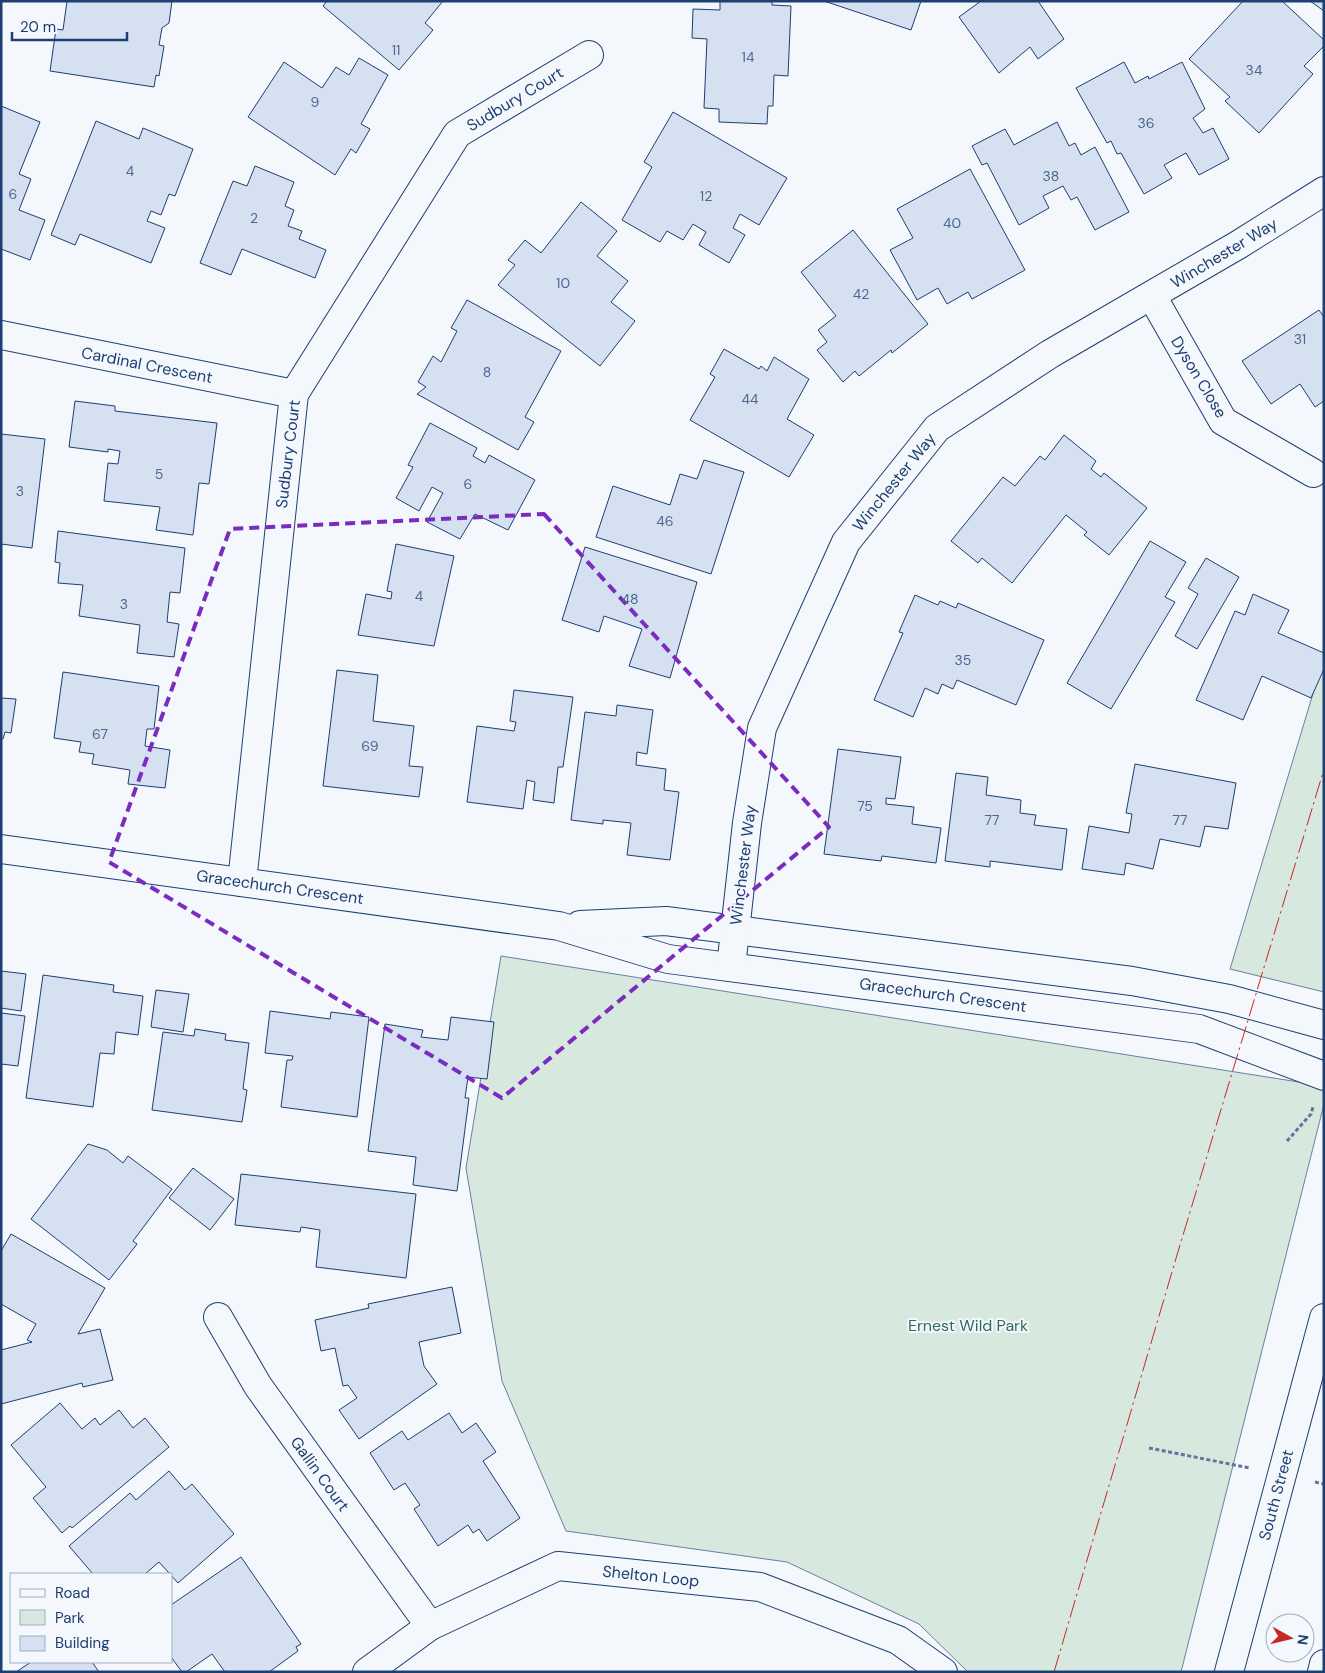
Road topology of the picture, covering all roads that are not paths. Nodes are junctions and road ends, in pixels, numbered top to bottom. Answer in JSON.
{"nodes":[{"id":1,"x":588,"y":55,"type":"dead end"},
{"id":2,"x":1324,"y":191,"type":"edge"},
{"id":3,"x":1152,"y":296,"type":"junction"},
{"id":4,"x":1,"y":335,"type":"edge"},
{"id":5,"x":294,"y":394,"type":"junction"},
{"id":6,"x":1313,"y":473,"type":"dead end"},
{"id":7,"x":1,"y":849,"type":"edge"},
{"id":8,"x":242,"y":882,"type":"junction"},
{"id":9,"x":558,"y":926,"type":"junction"},
{"id":10,"x":735,"y":930,"type":"junction"},
{"id":11,"x":731,"y":967,"type":"junction"},
{"id":12,"x":1324,"y":1025,"type":"edge"},
{"id":13,"x":1324,"y":1076,"type":"edge"},
{"id":14,"x":218,"y":1317,"type":"dead end"},
{"id":15,"x":1324,"y":1318,"type":"edge"},
{"id":16,"x":430,"y":1626,"type":"junction"},
{"id":17,"x":1324,"y":1664,"type":"edge"},
{"id":18,"x":367,"y":1672,"type":"edge"},
{"id":19,"x":943,"y":1672,"type":"edge"},
{"id":20,"x":1229,"y":1672,"type":"edge"},
{"id":21,"x":1322,"y":1672,"type":"edge"}],
"edges":[{"from":1,"to":5,"type":"main road","name":"Sudbury Court"},
{"from":2,"to":3,"type":"main road","name":"Winchester Way"},
{"from":3,"to":6,"type":"main road","name":"Dyson Close"},
{"from":3,"to":10,"type":"main road","name":"Winchester Way"},
{"from":4,"to":5,"type":"main road","name":"Cardinal Crescent"},
{"from":5,"to":8,"type":"main road","name":"Sudbury Court"},
{"from":7,"to":8,"type":"main road","name":"Gracechurch Crescent"},
{"from":8,"to":9,"type":"main road","name":"Gracechurch Crescent"},
{"from":9,"to":10,"type":"main road","name":"Gracechurch Crescent"},
{"from":9,"to":11,"type":"main road","name":"Gracechurch Crescent"},
{"from":10,"to":11,"type":"main road","name":"Winchester Way"},
{"from":10,"to":12,"type":"main road","name":"Gracechurch Crescent"},
{"from":11,"to":13,"type":"main road","name":"Gracechurch Crescent"},
{"from":14,"to":16,"type":"main road","name":"Gallin Court"},
{"from":15,"to":20,"type":"main road","name":"South Street"},
{"from":16,"to":18,"type":"main road","name":"Shelton Loop"},
{"from":16,"to":19,"type":"main road","name":"Shelton Loop"},
{"from":17,"to":21,"type":"main road"}]}
